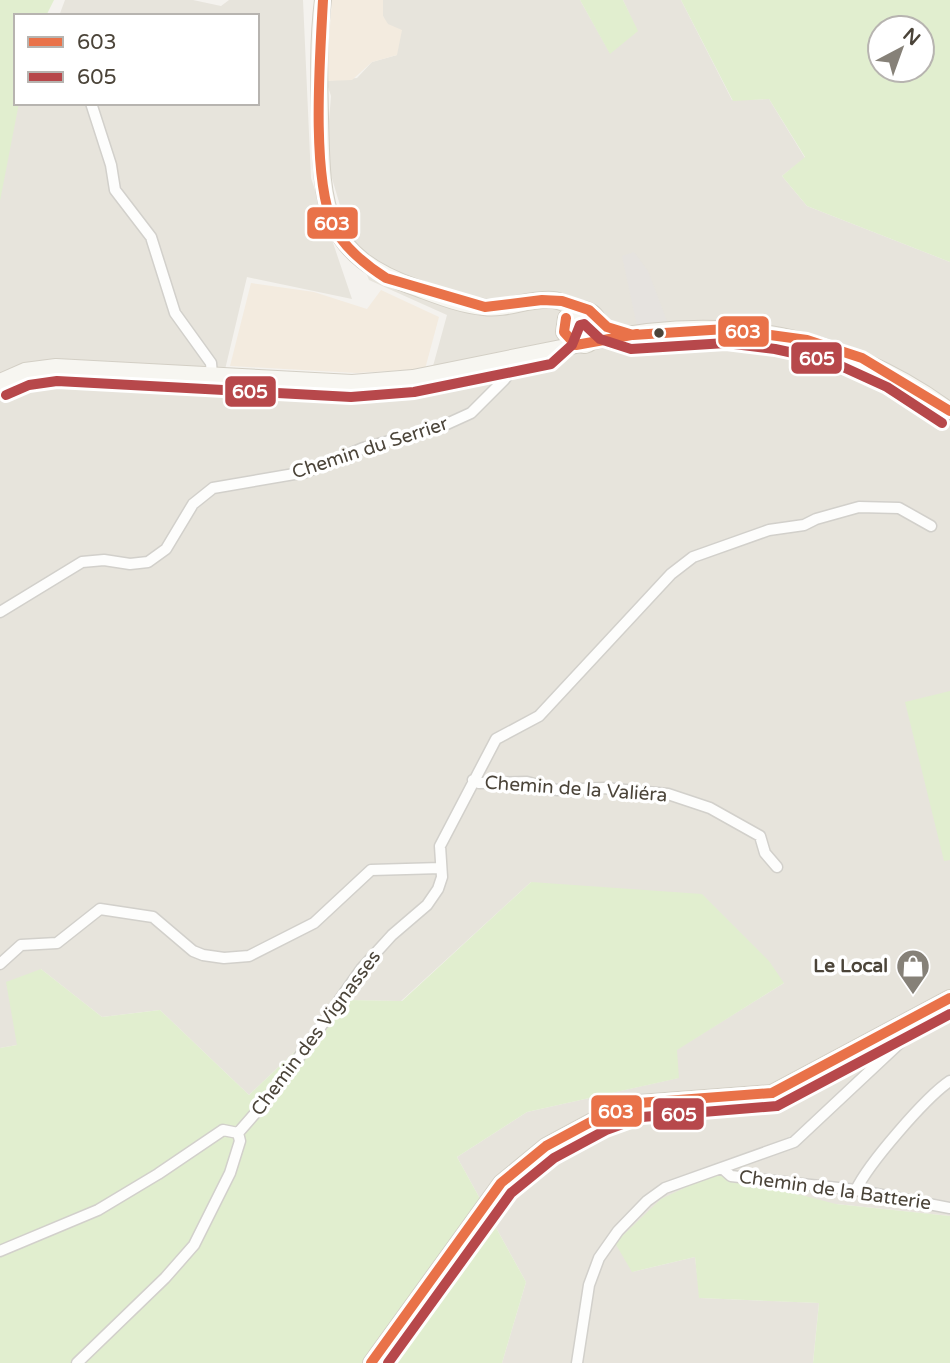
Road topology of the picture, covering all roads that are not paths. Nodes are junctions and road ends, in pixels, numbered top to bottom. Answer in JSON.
{"nodes":[{"id":1,"x":323,"y":0,"type":"edge"},
{"id":2,"x":92,"y":105,"type":"edge"},
{"id":3,"x":569,"y":320,"type":"junction"},
{"id":4,"x":599,"y":323,"type":"junction"},
{"id":5,"x":633,"y":335,"type":"junction"},
{"id":6,"x":594,"y":341,"type":"junction"},
{"id":7,"x":576,"y":345,"type":"junction"},
{"id":8,"x":546,"y":351,"type":"junction"},
{"id":9,"x":503,"y":361,"type":"junction"},
{"id":10,"x":212,"y":375,"type":"junction"},
{"id":11,"x":0,"y":382,"type":"edge"},
{"id":12,"x":950,"y":411,"type":"edge"},
{"id":13,"x":932,"y":526,"type":"dead end"},
{"id":14,"x":0,"y":612,"type":"edge"},
{"id":15,"x":473,"y":780,"type":"junction"},
{"id":16,"x":776,"y":867,"type":"dead end"},
{"id":17,"x":441,"y":868,"type":"junction"},
{"id":18,"x":0,"y":964,"type":"edge"},
{"id":19,"x":950,"y":998,"type":"edge"},
{"id":20,"x":903,"y":1024,"type":"junction"},
{"id":21,"x":950,"y":1082,"type":"edge"},
{"id":22,"x":238,"y":1133,"type":"junction"},
{"id":23,"x":722,"y":1168,"type":"junction"},
{"id":24,"x":856,"y":1190,"type":"junction"},
{"id":25,"x":950,"y":1208,"type":"edge"},
{"id":26,"x":0,"y":1251,"type":"edge"},
{"id":27,"x":76,"y":1363,"type":"edge"},
{"id":28,"x":371,"y":1363,"type":"edge"},
{"id":29,"x":577,"y":1363,"type":"edge"}],
"edges":[{"from":1,"to":3,"type":"main road"},
{"from":2,"to":10,"type":"street"},
{"from":3,"to":4,"type":"main road"},
{"from":3,"to":7,"type":"main road"},
{"from":3,"to":8,"type":"main road"},
{"from":4,"to":5,"type":"main road"},
{"from":4,"to":6,"type":"main road"},
{"from":5,"to":6,"type":"main road"},
{"from":5,"to":12,"type":"main road"},
{"from":6,"to":7,"type":"main road"},
{"from":7,"to":8,"type":"main road"},
{"from":8,"to":9,"type":"main road"},
{"from":9,"to":10,"type":"main road"},
{"from":9,"to":14,"type":"street","name":"Chemin du Serrier"},
{"from":10,"to":11,"type":"main road"},
{"from":13,"to":15,"type":"street","name":"Chemin des Vignasses"},
{"from":15,"to":16,"type":"street","name":"Chemin de la Valiéra"},
{"from":15,"to":17,"type":"street","name":"Chemin des Vignasses"},
{"from":17,"to":18,"type":"street"},
{"from":17,"to":22,"type":"street","name":"Chemin des Vignasses"},
{"from":19,"to":20,"type":"main road"},
{"from":20,"to":23,"type":"street"},
{"from":20,"to":28,"type":"main road"},
{"from":21,"to":24,"type":"street"},
{"from":22,"to":26,"type":"street"},
{"from":22,"to":27,"type":"street","name":"Chemin des Vignasses"},
{"from":23,"to":24,"type":"street","name":"Chemin de la Batterie"},
{"from":23,"to":29,"type":"street"},
{"from":24,"to":25,"type":"street","name":"Chemin de la Batterie"}]}
